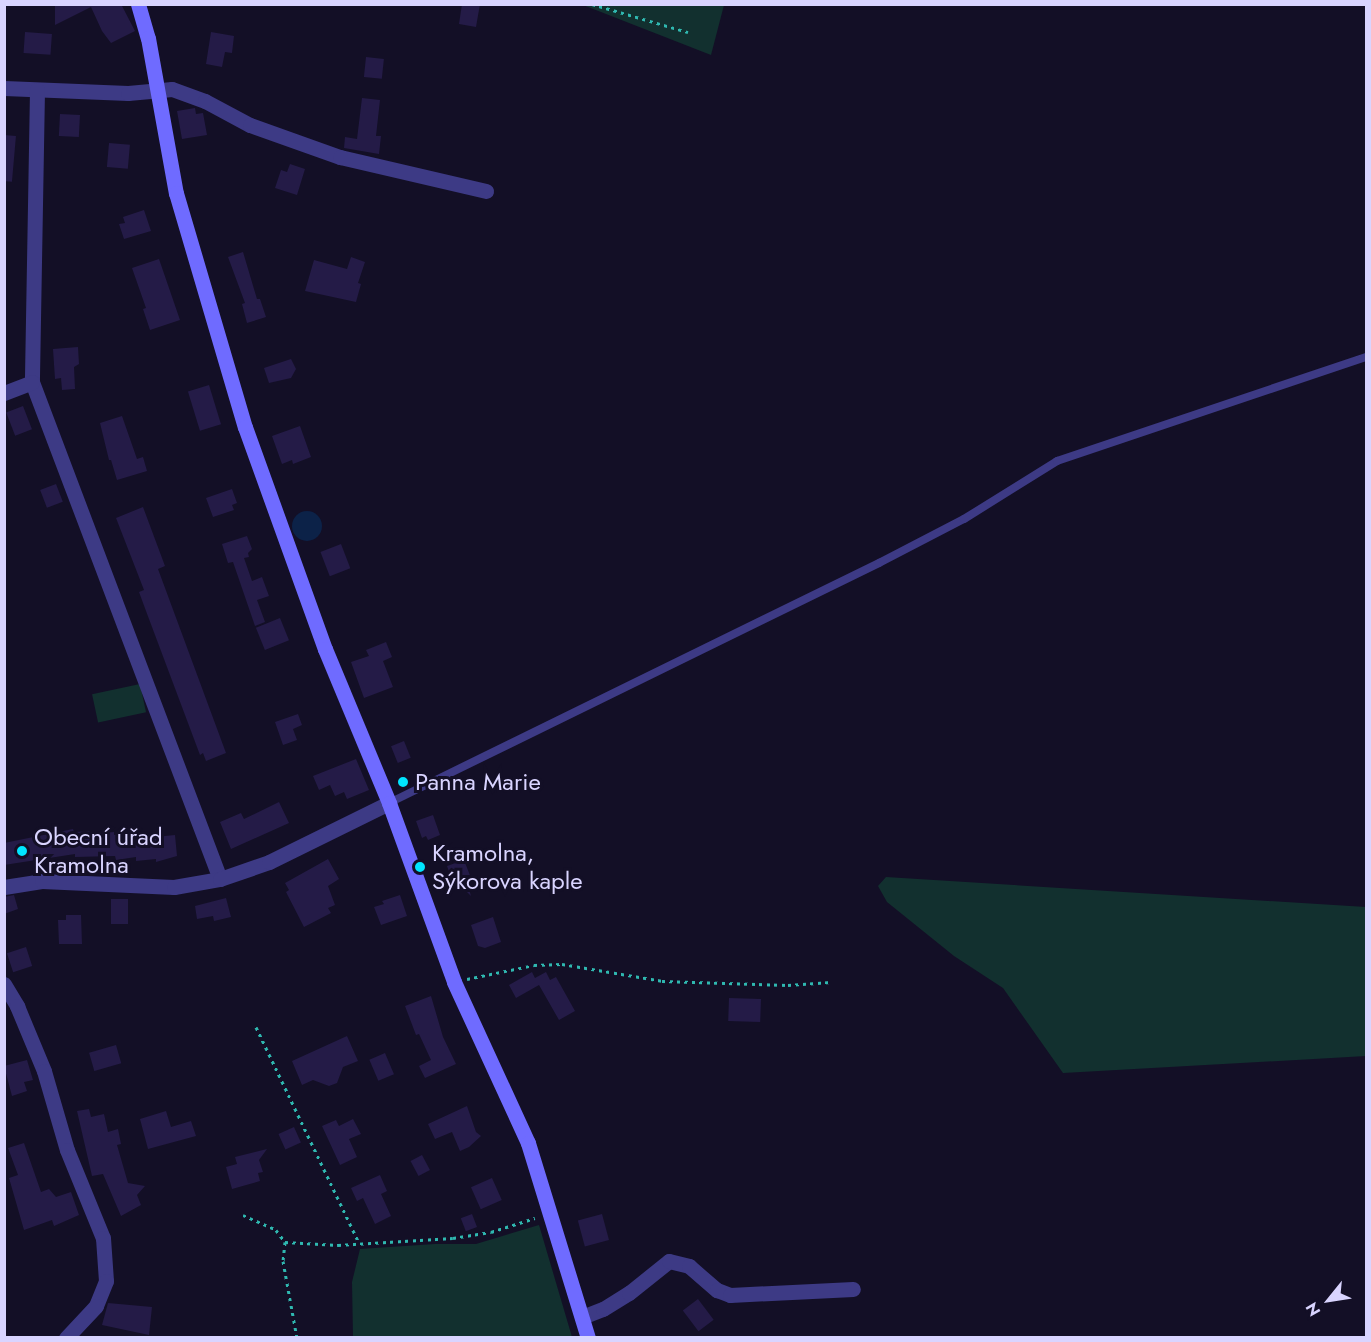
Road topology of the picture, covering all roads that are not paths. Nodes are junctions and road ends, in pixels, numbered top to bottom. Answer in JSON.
{"nodes":[{"id":1,"x":138,"y":4,"type":"edge"},
{"id":2,"x":4,"y":88,"type":"edge"},
{"id":3,"x":37,"y":90,"type":"junction"},
{"id":4,"x":159,"y":91,"type":"junction"},
{"id":5,"x":486,"y":191,"type":"dead end"},
{"id":6,"x":1366,"y":357,"type":"edge"},
{"id":7,"x":32,"y":382,"type":"junction"},
{"id":8,"x":4,"y":393,"type":"edge"},
{"id":9,"x":389,"y":803,"type":"junction"},
{"id":10,"x":220,"y":879,"type":"junction"},
{"id":11,"x":4,"y":887,"type":"edge"},
{"id":12,"x":4,"y":984,"type":"edge"},
{"id":13,"x":853,"y":1289,"type":"dead end"},
{"id":14,"x":582,"y":1317,"type":"junction"},
{"id":15,"x":66,"y":1338,"type":"edge"},
{"id":16,"x":588,"y":1338,"type":"edge"}],
"edges":[{"from":1,"to":4,"type":"street"},
{"from":2,"to":3,"type":"street"},
{"from":3,"to":4,"type":"street"},
{"from":3,"to":7,"type":"street"},
{"from":4,"to":5,"type":"street"},
{"from":4,"to":9,"type":"street"},
{"from":6,"to":9,"type":"lane"},
{"from":7,"to":8,"type":"street"},
{"from":7,"to":10,"type":"street"},
{"from":9,"to":10,"type":"street"},
{"from":9,"to":14,"type":"street"},
{"from":10,"to":11,"type":"street"},
{"from":12,"to":15,"type":"street"},
{"from":13,"to":14,"type":"street"},
{"from":14,"to":16,"type":"street"}]}
